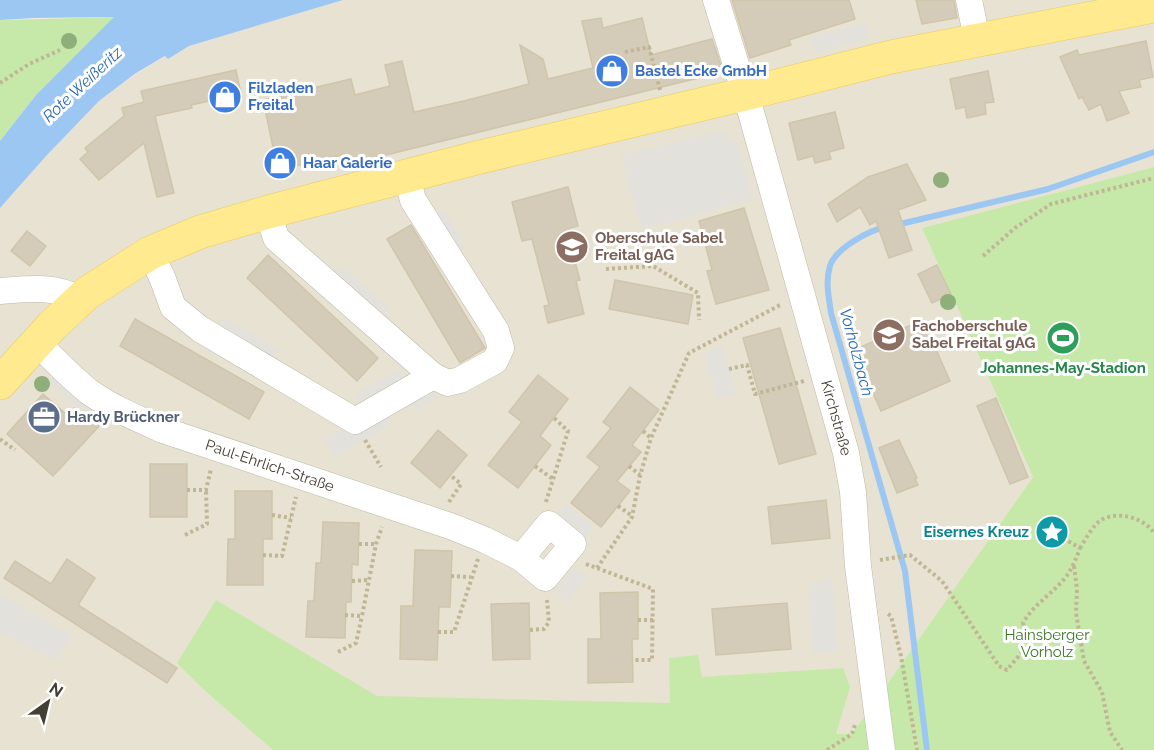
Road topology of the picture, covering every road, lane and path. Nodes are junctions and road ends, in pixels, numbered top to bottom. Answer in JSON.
{"nodes":[{"id":1,"x":716,"y":0,"type":"edge"},
{"id":2,"x":969,"y":0,"type":"edge"},
{"id":3,"x":1154,"y":6,"type":"edge"},
{"id":4,"x":977,"y":39,"type":"junction"},
{"id":5,"x":60,"y":50,"type":"dead end"},
{"id":6,"x":625,"y":52,"type":"dead end"},
{"id":7,"x":0,"y":83,"type":"edge"},
{"id":8,"x":660,"y":93,"type":"dead end"},
{"id":9,"x":745,"y":94,"type":"junction"},
{"id":10,"x":407,"y":177,"type":"junction"},
{"id":11,"x":1154,"y":178,"type":"edge"},
{"id":12,"x":268,"y":212,"type":"junction"},
{"id":13,"x":150,"y":253,"type":"junction"},
{"id":14,"x":983,"y":256,"type":"dead end"},
{"id":15,"x":606,"y":268,"type":"dead end"},
{"id":16,"x":0,"y":291,"type":"edge"},
{"id":17,"x":79,"y":299,"type":"junction"},
{"id":18,"x":790,"y":300,"type":"dead end"},
{"id":19,"x":699,"y":320,"type":"dead end"},
{"id":20,"x":37,"y":342,"type":"junction"},
{"id":21,"x":729,"y":369,"type":"dead end"},
{"id":22,"x":433,"y":376,"type":"junction"},
{"id":23,"x":810,"y":380,"type":"dead end"},
{"id":24,"x":0,"y":383,"type":"edge"},
{"id":25,"x":554,"y":418,"type":"dead end"},
{"id":26,"x":355,"y":421,"type":"junction"},
{"id":27,"x":643,"y":431,"type":"dead end"},
{"id":28,"x":651,"y":438,"type":"junction"},
{"id":29,"x":0,"y":439,"type":"edge"},
{"id":30,"x":216,"y":448,"type":"junction"},
{"id":31,"x":15,"y":450,"type":"dead end"},
{"id":32,"x":535,"y":466,"type":"dead end"},
{"id":33,"x":629,"y":466,"type":"dead end"},
{"id":34,"x":381,"y":467,"type":"dead end"},
{"id":35,"x":450,"y":475,"type":"dead end"},
{"id":36,"x":301,"y":476,"type":"junction"},
{"id":37,"x":640,"y":476,"type":"junction"},
{"id":38,"x":553,"y":479,"type":"junction"},
{"id":39,"x":187,"y":490,"type":"dead end"},
{"id":40,"x":206,"y":490,"type":"junction"},
{"id":41,"x":448,"y":504,"type":"dead end"},
{"id":42,"x":618,"y":506,"type":"dead end"},
{"id":43,"x":389,"y":507,"type":"junction"},
{"id":44,"x":544,"y":508,"type":"dead end"},
{"id":45,"x":272,"y":515,"type":"dead end"},
{"id":46,"x":632,"y":517,"type":"junction"},
{"id":47,"x":291,"y":518,"type":"junction"},
{"id":48,"x":1052,"y":532,"type":"dead end"},
{"id":49,"x":1154,"y":533,"type":"edge"},
{"id":50,"x":185,"y":535,"type":"dead end"},
{"id":51,"x":485,"y":540,"type":"junction"},
{"id":52,"x":359,"y":544,"type":"dead end"},
{"id":53,"x":376,"y":544,"type":"junction"},
{"id":54,"x":1080,"y":549,"type":"junction"},
{"id":55,"x":263,"y":555,"type":"dead end"},
{"id":56,"x":521,"y":558,"type":"dead end"},
{"id":57,"x":890,"y":558,"type":"dead end"},
{"id":58,"x":1074,"y":565,"type":"junction"},
{"id":59,"x":451,"y":576,"type":"dead end"},
{"id":60,"x":470,"y":577,"type":"junction"},
{"id":61,"x":368,"y":580,"type":"junction"},
{"id":62,"x":352,"y":581,"type":"dead end"},
{"id":63,"x":546,"y":593,"type":"dead end"},
{"id":64,"x":885,"y":612,"type":"dead end"},
{"id":65,"x":345,"y":615,"type":"dead end"},
{"id":66,"x":362,"y":616,"type":"junction"},
{"id":67,"x":638,"y":620,"type":"dead end"},
{"id":68,"x":654,"y":620,"type":"junction"},
{"id":69,"x":530,"y":630,"type":"dead end"},
{"id":70,"x":438,"y":632,"type":"dead end"},
{"id":71,"x":338,"y":652,"type":"dead end"},
{"id":72,"x":633,"y":660,"type":"dead end"},
{"id":73,"x":852,"y":734,"type":"dead end"},
{"id":74,"x":826,"y":750,"type":"edge"},
{"id":75,"x":882,"y":750,"type":"edge"},
{"id":76,"x":917,"y":750,"type":"edge"},
{"id":77,"x":1122,"y":750,"type":"edge"}],
"edges":[{"from":1,"to":9,"type":"street","name":"Kirchstraße"},
{"from":2,"to":4,"type":"street"},
{"from":3,"to":4,"type":"main road"},
{"from":4,"to":9,"type":"main road"},
{"from":5,"to":7,"type":"path"},
{"from":6,"to":8,"type":"path"},
{"from":9,"to":10,"type":"main road"},
{"from":9,"to":75,"type":"street","name":"Kirchstraße"},
{"from":10,"to":12,"type":"main road"},
{"from":10,"to":22,"type":"street"},
{"from":11,"to":14,"type":"path"},
{"from":12,"to":13,"type":"main road"},
{"from":12,"to":22,"type":"street"},
{"from":13,"to":17,"type":"main road"},
{"from":13,"to":26,"type":"street"},
{"from":15,"to":19,"type":"path"},
{"from":16,"to":17,"type":"street"},
{"from":17,"to":20,"type":"main road"},
{"from":18,"to":28,"type":"path"},
{"from":20,"to":24,"type":"main road"},
{"from":20,"to":30,"type":"street","name":"Paul-Ehrlich-Straße"},
{"from":21,"to":23,"type":"path"},
{"from":22,"to":26,"type":"street"},
{"from":25,"to":38,"type":"path"},
{"from":26,"to":34,"type":"path"},
{"from":27,"to":28,"type":"path"},
{"from":28,"to":37,"type":"path"},
{"from":29,"to":31,"type":"path"},
{"from":30,"to":36,"type":"street","name":"Paul-Ehrlich-Straße"},
{"from":30,"to":40,"type":"path"},
{"from":32,"to":38,"type":"path"},
{"from":33,"to":37,"type":"path"},
{"from":35,"to":41,"type":"path"},
{"from":36,"to":43,"type":"street","name":"Paul-Ehrlich-Straße"},
{"from":36,"to":47,"type":"path"},
{"from":37,"to":46,"type":"path"},
{"from":38,"to":44,"type":"path"},
{"from":39,"to":40,"type":"path"},
{"from":40,"to":50,"type":"path"},
{"from":42,"to":46,"type":"path"},
{"from":43,"to":51,"type":"street","name":"Paul-Ehrlich-Straße"},
{"from":43,"to":53,"type":"path"},
{"from":45,"to":47,"type":"path"},
{"from":46,"to":68,"type":"path"},
{"from":47,"to":55,"type":"path"},
{"from":48,"to":54,"type":"path"},
{"from":49,"to":54,"type":"path"},
{"from":51,"to":56,"type":"street","name":"Paul-Ehrlich-Straße"},
{"from":51,"to":60,"type":"path"},
{"from":52,"to":53,"type":"path"},
{"from":53,"to":61,"type":"path"},
{"from":54,"to":58,"type":"path"},
{"from":57,"to":58,"type":"path"},
{"from":58,"to":77,"type":"path"},
{"from":59,"to":60,"type":"path"},
{"from":60,"to":70,"type":"path"},
{"from":61,"to":62,"type":"path"},
{"from":61,"to":66,"type":"path"},
{"from":63,"to":69,"type":"path"},
{"from":64,"to":76,"type":"path"},
{"from":65,"to":66,"type":"path"},
{"from":66,"to":71,"type":"path"},
{"from":67,"to":68,"type":"path"},
{"from":68,"to":72,"type":"path"},
{"from":73,"to":74,"type":"path"}]}
